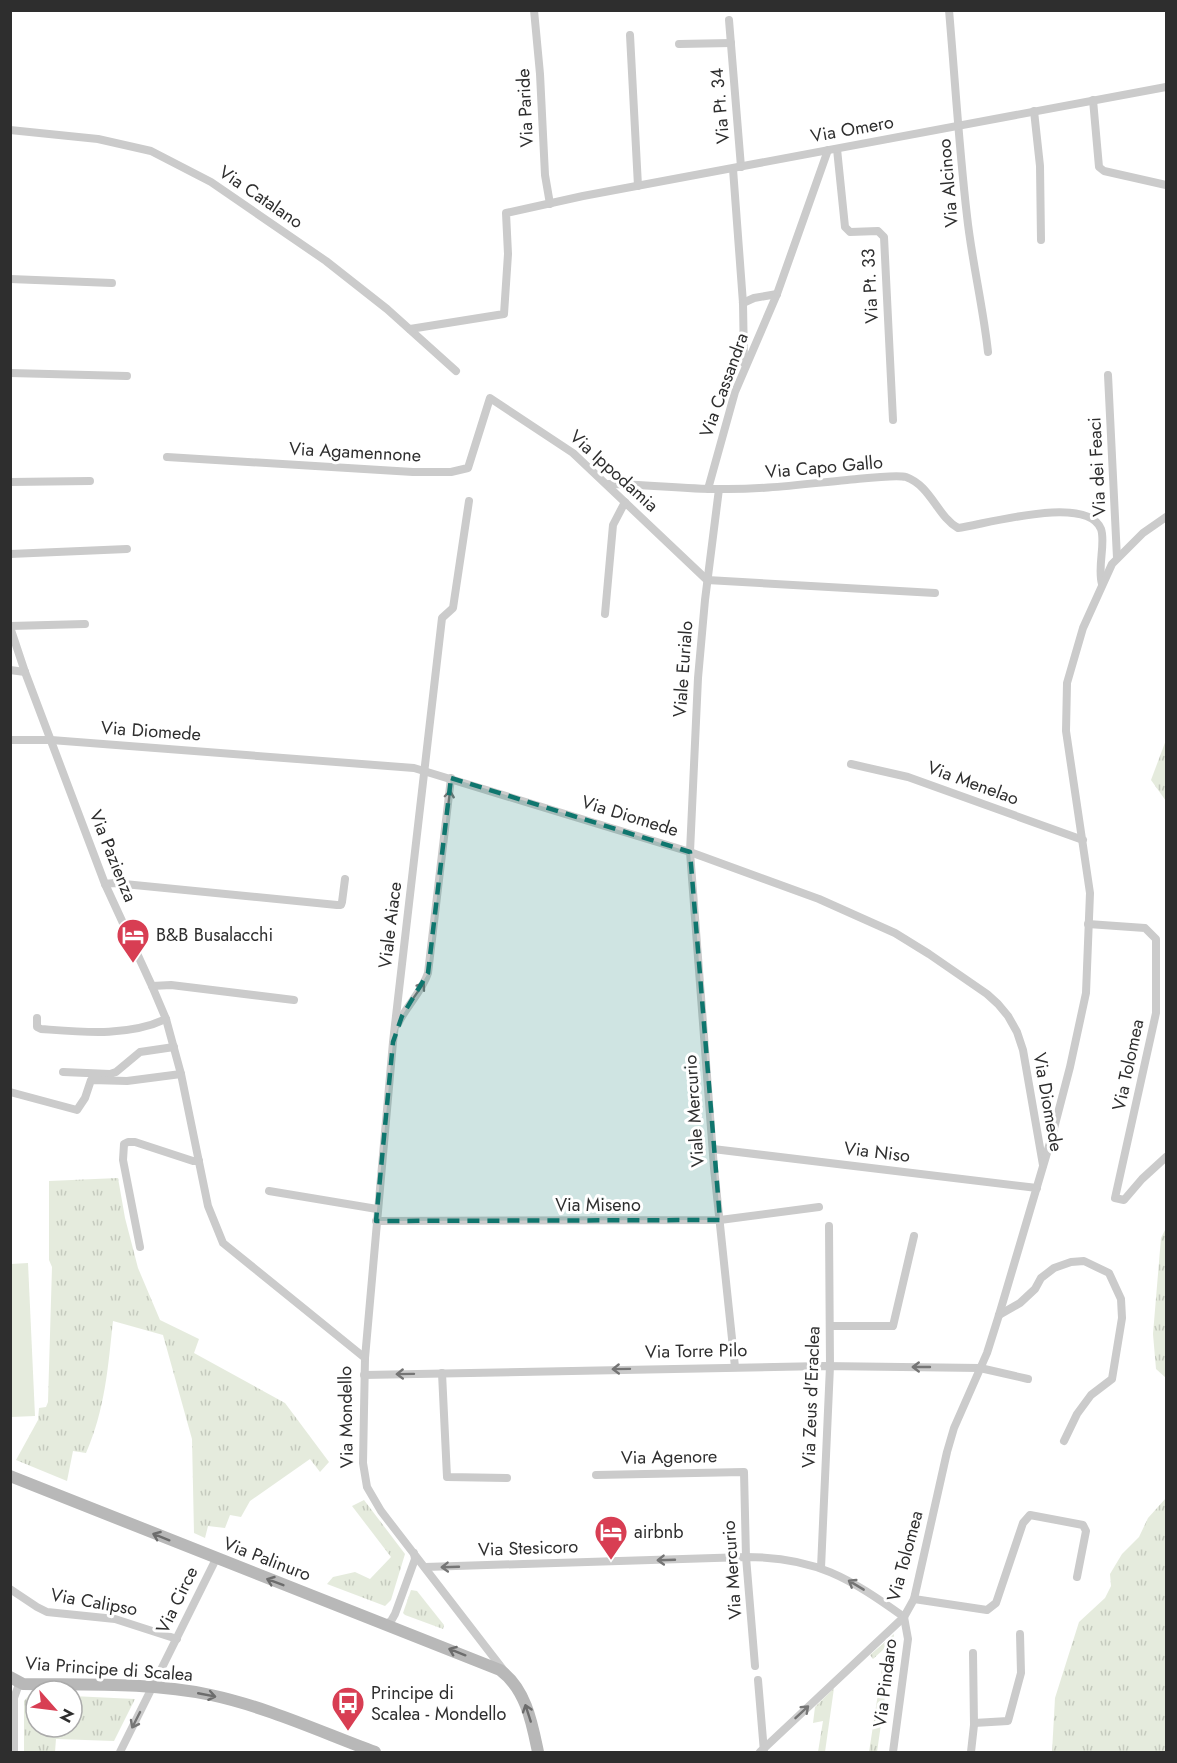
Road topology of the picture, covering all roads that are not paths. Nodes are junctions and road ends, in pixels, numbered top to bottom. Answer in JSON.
{"nodes":[{"id":1,"x":534,"y":10,"type":"edge"},
{"id":2,"x":949,"y":10,"type":"edge"},
{"id":3,"x":729,"y":20,"type":"dead end"},
{"id":4,"x":630,"y":35,"type":"dead end"},
{"id":5,"x":731,"y":43,"type":"junction"},
{"id":6,"x":678,"y":44,"type":"dead end"},
{"id":7,"x":1167,"y":87,"type":"edge"},
{"id":8,"x":1093,"y":100,"type":"junction"},
{"id":9,"x":1034,"y":111,"type":"junction"},
{"id":10,"x":960,"y":126,"type":"junction"},
{"id":11,"x":10,"y":130,"type":"edge"},
{"id":12,"x":832,"y":150,"type":"junction"},
{"id":13,"x":737,"y":168,"type":"junction"},
{"id":14,"x":1167,"y":185,"type":"edge"},
{"id":15,"x":638,"y":186,"type":"junction"},
{"id":16,"x":547,"y":205,"type":"junction"},
{"id":17,"x":1041,"y":240,"type":"dead end"},
{"id":18,"x":10,"y":279,"type":"edge"},
{"id":19,"x":112,"y":283,"type":"dead end"},
{"id":20,"x":777,"y":294,"type":"junction"},
{"id":21,"x":743,"y":303,"type":"junction"},
{"id":22,"x":410,"y":329,"type":"junction"},
{"id":23,"x":988,"y":352,"type":"dead end"},
{"id":24,"x":456,"y":370,"type":"dead end"},
{"id":25,"x":10,"y":373,"type":"edge"},
{"id":26,"x":1108,"y":375,"type":"dead end"},
{"id":27,"x":126,"y":376,"type":"dead end"},
{"id":28,"x":735,"y":392,"type":"junction"},
{"id":29,"x":490,"y":398,"type":"joint"},
{"id":30,"x":893,"y":420,"type":"dead end"},
{"id":31,"x":167,"y":457,"type":"dead end"},
{"id":32,"x":90,"y":481,"type":"dead end"},
{"id":33,"x":10,"y":483,"type":"edge"},
{"id":34,"x":608,"y":484,"type":"junction"},
{"id":35,"x":708,"y":489,"type":"junction"},
{"id":36,"x":719,"y":489,"type":"junction"},
{"id":37,"x":469,"y":501,"type":"dead end"},
{"id":38,"x":625,"y":502,"type":"junction"},
{"id":39,"x":1167,"y":517,"type":"edge"},
{"id":40,"x":127,"y":549,"type":"dead end"},
{"id":41,"x":10,"y":554,"type":"edge"},
{"id":42,"x":1117,"y":558,"type":"junction"},
{"id":43,"x":707,"y":580,"type":"junction"},
{"id":44,"x":1102,"y":584,"type":"junction"},
{"id":45,"x":935,"y":593,"type":"dead end"},
{"id":46,"x":605,"y":614,"type":"dead end"},
{"id":47,"x":84,"y":624,"type":"dead end"},
{"id":48,"x":10,"y":626,"type":"edge"},
{"id":49,"x":10,"y":670,"type":"edge"},
{"id":50,"x":25,"y":672,"type":"junction"},
{"id":51,"x":10,"y":740,"type":"edge"},
{"id":52,"x":51,"y":740,"type":"junction"},
{"id":53,"x":851,"y":764,"type":"dead end"},
{"id":54,"x":424,"y":770,"type":"junction"},
{"id":55,"x":451,"y":778,"type":"junction"},
{"id":56,"x":1083,"y":840,"type":"junction"},
{"id":57,"x":690,"y":852,"type":"junction"},
{"id":58,"x":345,"y":879,"type":"dead end"},
{"id":59,"x":105,"y":884,"type":"junction"},
{"id":60,"x":1088,"y":924,"type":"junction"},
{"id":61,"x":152,"y":986,"type":"junction"},
{"id":62,"x":294,"y":1000,"type":"dead end"},
{"id":63,"x":38,"y":1018,"type":"dead end"},
{"id":64,"x":165,"y":1019,"type":"junction"},
{"id":65,"x":393,"y":1042,"type":"junction"},
{"id":66,"x":174,"y":1047,"type":"junction"},
{"id":67,"x":63,"y":1072,"type":"dead end"},
{"id":68,"x":181,"y":1074,"type":"junction"},
{"id":69,"x":10,"y":1092,"type":"edge"},
{"id":70,"x":713,"y":1149,"type":"junction"},
{"id":71,"x":1167,"y":1157,"type":"edge"},
{"id":72,"x":200,"y":1161,"type":"junction"},
{"id":73,"x":1044,"y":1167,"type":"junction"},
{"id":74,"x":1037,"y":1188,"type":"junction"},
{"id":75,"x":269,"y":1191,"type":"dead end"},
{"id":76,"x":208,"y":1206,"type":"joint"},
{"id":77,"x":819,"y":1207,"type":"dead end"},
{"id":78,"x":377,"y":1209,"type":"junction"},
{"id":79,"x":720,"y":1220,"type":"junction"},
{"id":80,"x":376,"y":1221,"type":"junction"},
{"id":81,"x":829,"y":1226,"type":"dead end"},
{"id":82,"x":914,"y":1236,"type":"dead end"},
{"id":83,"x":140,"y":1247,"type":"dead end"},
{"id":84,"x":999,"y":1315,"type":"junction"},
{"id":85,"x":830,"y":1326,"type":"junction"},
{"id":86,"x":365,"y":1358,"type":"junction"},
{"id":87,"x":830,"y":1366,"type":"junction"},
{"id":88,"x":735,"y":1367,"type":"junction"},
{"id":89,"x":980,"y":1368,"type":"junction"},
{"id":90,"x":442,"y":1373,"type":"junction"},
{"id":91,"x":364,"y":1375,"type":"junction"},
{"id":92,"x":1028,"y":1379,"type":"dead end"},
{"id":93,"x":1064,"y":1441,"type":"dead end"},
{"id":94,"x":744,"y":1472,"type":"joint"},
{"id":95,"x":596,"y":1475,"type":"dead end"},
{"id":96,"x":10,"y":1476,"type":"edge"},
{"id":97,"x":507,"y":1478,"type":"dead end"},
{"id":98,"x":414,"y":1553,"type":"junction"},
{"id":99,"x":746,"y":1557,"type":"junction"},
{"id":100,"x":216,"y":1559,"type":"junction"},
{"id":101,"x":425,"y":1567,"type":"junction"},
{"id":102,"x":821,"y":1568,"type":"junction"},
{"id":103,"x":1077,"y":1577,"type":"dead end"},
{"id":104,"x":10,"y":1589,"type":"edge"},
{"id":105,"x":914,"y":1599,"type":"junction"},
{"id":106,"x":904,"y":1617,"type":"junction"},
{"id":107,"x":386,"y":1624,"type":"junction"},
{"id":108,"x":1020,"y":1634,"type":"dead end"},
{"id":109,"x":177,"y":1639,"type":"junction"},
{"id":110,"x":974,"y":1653,"type":"dead end"},
{"id":111,"x":755,"y":1666,"type":"dead end"},
{"id":112,"x":10,"y":1677,"type":"edge"},
{"id":113,"x":509,"y":1677,"type":"junction"},
{"id":114,"x":758,"y":1680,"type":"dead end"},
{"id":115,"x":23,"y":1684,"type":"junction"},
{"id":116,"x":153,"y":1688,"type":"junction"},
{"id":117,"x":974,"y":1723,"type":"junction"},
{"id":118,"x":762,"y":1751,"type":"edge"},
{"id":119,"x":14,"y":1752,"type":"edge"},
{"id":120,"x":120,"y":1752,"type":"edge"},
{"id":121,"x":375,"y":1752,"type":"edge"},
{"id":122,"x":538,"y":1752,"type":"edge"},
{"id":123,"x":893,"y":1752,"type":"edge"},
{"id":124,"x":971,"y":1752,"type":"edge"}],
"edges":[{"from":1,"to":16,"type":"street","name":"Via Paride"},
{"from":2,"to":10,"type":"street","name":"Via Alcinoo"},
{"from":3,"to":5,"type":"street","name":"Via Pt. 34"},
{"from":4,"to":15,"type":"street"},
{"from":5,"to":6,"type":"street","name":"Via Pt. 34"},
{"from":5,"to":13,"type":"street","name":"Via Pt. 34"},
{"from":7,"to":8,"type":"street","name":"Via Omero"},
{"from":8,"to":9,"type":"street","name":"Via Omero"},
{"from":8,"to":14,"type":"street"},
{"from":9,"to":10,"type":"street","name":"Via Omero"},
{"from":9,"to":17,"type":"street"},
{"from":10,"to":12,"type":"street","name":"Via Omero"},
{"from":10,"to":23,"type":"street","name":"Via Alcinoo"},
{"from":11,"to":22,"type":"street","name":"Via Catalano"},
{"from":12,"to":13,"type":"street","name":"Via Omero"},
{"from":12,"to":20,"type":"street"},
{"from":12,"to":30,"type":"street","name":"Via Pt. 33"},
{"from":13,"to":15,"type":"street","name":"Via Omero"},
{"from":13,"to":21,"type":"street"},
{"from":15,"to":16,"type":"street","name":"Via Omero"},
{"from":16,"to":22,"type":"street","name":"Via Omero"},
{"from":18,"to":19,"type":"street"},
{"from":20,"to":21,"type":"street"},
{"from":20,"to":28,"type":"street","name":"Via Cassandra"},
{"from":21,"to":28,"type":"street"},
{"from":22,"to":24,"type":"street","name":"Via Catalano"},
{"from":25,"to":27,"type":"street"},
{"from":26,"to":42,"type":"street","name":"Via dei Feaci"},
{"from":28,"to":35,"type":"street","name":"Via Cassandra"},
{"from":29,"to":31,"type":"street","name":"Via Agamennone"},
{"from":29,"to":34,"type":"street","name":"Via Ippodamia"},
{"from":32,"to":33,"type":"street"},
{"from":34,"to":35,"type":"street","name":"Via Capo Gallo"},
{"from":34,"to":38,"type":"street","name":"Via Ippodamia"},
{"from":35,"to":36,"type":"street","name":"Via Capo Gallo"},
{"from":36,"to":43,"type":"street","name":"Viale Eurialo"},
{"from":36,"to":44,"type":"street","name":"Via Capo Gallo"},
{"from":37,"to":54,"type":"street","name":"Viale Aiace"},
{"from":38,"to":43,"type":"street","name":"Via Ippodamia"},
{"from":38,"to":46,"type":"street"},
{"from":39,"to":42,"type":"street","name":"Via Tolomea"},
{"from":40,"to":41,"type":"street"},
{"from":42,"to":44,"type":"street","name":"Via Tolomea"},
{"from":43,"to":45,"type":"street"},
{"from":43,"to":57,"type":"street","name":"Viale Eurialo"},
{"from":44,"to":56,"type":"street","name":"Via Tolomea"},
{"from":47,"to":48,"type":"street"},
{"from":48,"to":50,"type":"street","name":"Via Pazienza"},
{"from":49,"to":50,"type":"street"},
{"from":50,"to":52,"type":"street","name":"Via Pazienza"},
{"from":51,"to":52,"type":"street","name":"Via Diomede"},
{"from":52,"to":54,"type":"street","name":"Via Diomede"},
{"from":52,"to":59,"type":"street","name":"Via Pazienza"},
{"from":53,"to":56,"type":"street","name":"Via Menelao"},
{"from":54,"to":55,"type":"street","name":"Via Diomede"},
{"from":54,"to":65,"type":"street","name":"Viale Aiace"},
{"from":55,"to":57,"type":"street","name":"Via Diomede"},
{"from":65,"to":55,"type":"street","one_way":true},
{"from":56,"to":60,"type":"street","name":"Via Tolomea"},
{"from":57,"to":70,"type":"street","name":"Viale Mercurio"},
{"from":57,"to":73,"type":"street","name":"Via Diomede"},
{"from":58,"to":59,"type":"street"},
{"from":59,"to":61,"type":"street","name":"Via Pazienza"},
{"from":60,"to":71,"type":"street","name":"Via Tolomea"},
{"from":60,"to":73,"type":"street","name":"Via Tolomea"},
{"from":61,"to":62,"type":"street"},
{"from":61,"to":64,"type":"street","name":"Via Pazienza"},
{"from":63,"to":64,"type":"street"},
{"from":64,"to":66,"type":"street","name":"Via Pazienza"},
{"from":65,"to":78,"type":"street","name":"Viale Aiace"},
{"from":66,"to":67,"type":"street"},
{"from":66,"to":68,"type":"street","name":"Via Pazienza"},
{"from":68,"to":69,"type":"street"},
{"from":68,"to":72,"type":"street","name":"Via Pazienza"},
{"from":70,"to":74,"type":"street","name":"Via Niso"},
{"from":70,"to":79,"type":"street","name":"Viale Mercurio"},
{"from":72,"to":76,"type":"street","name":"Via Pazienza"},
{"from":72,"to":83,"type":"street"},
{"from":73,"to":74,"type":"street","name":"Via Tolomea"},
{"from":74,"to":84,"type":"street","name":"Via Tolomea"},
{"from":75,"to":78,"type":"street"},
{"from":76,"to":86,"type":"street","name":"Via Mondello"},
{"from":77,"to":79,"type":"street","name":"Via Miseno"},
{"from":78,"to":80,"type":"street","name":"Viale Aiace"},
{"from":79,"to":80,"type":"street","name":"Via Miseno"},
{"from":79,"to":88,"type":"street","name":"Viale Mercurio"},
{"from":80,"to":86,"type":"street","name":"Viale Aiace"},
{"from":81,"to":85,"type":"street","name":"Via Zeus d'Eraclea"},
{"from":82,"to":85,"type":"street"},
{"from":84,"to":89,"type":"street","name":"Via Tolomea"},
{"from":84,"to":93,"type":"street"},
{"from":85,"to":87,"type":"street","name":"Via Zeus d'Eraclea"},
{"from":86,"to":91,"type":"street","name":"Via Mondello"},
{"from":87,"to":88,"type":"street","name":"Via Torre Pilo"},
{"from":89,"to":87,"type":"street","name":"Via Torre Pilo","one_way":true},
{"from":87,"to":102,"type":"street","name":"Via Zeus d'Eraclea"},
{"from":88,"to":90,"type":"street","name":"Via Torre Pilo","one_way":true},
{"from":89,"to":92,"type":"street","name":"Via Torre Pilo"},
{"from":89,"to":105,"type":"street","name":"Via Tolomea"},
{"from":90,"to":91,"type":"street","name":"Via Torre Pilo","one_way":true},
{"from":90,"to":97,"type":"street"},
{"from":91,"to":98,"type":"street","name":"Via Mondello"},
{"from":94,"to":95,"type":"street","name":"Via Agenore"},
{"from":94,"to":99,"type":"street","name":"Via Mercurio"},
{"from":100,"to":96,"type":"main road","name":"Via Palinuro","one_way":true},
{"from":98,"to":101,"type":"street","name":"Via Mondello"},
{"from":98,"to":107,"type":"street"},
{"from":99,"to":101,"type":"street","name":"Via Stesicoro","one_way":true},
{"from":99,"to":102,"type":"street","name":"Via Stesicoro"},
{"from":99,"to":111,"type":"street","name":"Via Mercurio"},
{"from":107,"to":100,"type":"main road","name":"Via Palinuro","one_way":true},
{"from":100,"to":109,"type":"street","name":"Via Circe"},
{"from":101,"to":113,"type":"street","name":"Via Mondello"},
{"from":106,"to":102,"type":"street","name":"Via Stesicoro","one_way":true},
{"from":103,"to":105,"type":"street"},
{"from":104,"to":109,"type":"street","name":"Via Calipso"},
{"from":105,"to":106,"type":"street","name":"Via Tolomea"},
{"from":118,"to":106,"type":"street","name":"Via Tolomea","one_way":true},
{"from":106,"to":123,"type":"street","name":"Via Pindaro"},
{"from":113,"to":107,"type":"main road","name":"Via Palinuro","one_way":true},
{"from":108,"to":117,"type":"street"},
{"from":109,"to":116,"type":"street","name":"Via Circe"},
{"from":110,"to":117,"type":"street"},
{"from":112,"to":115,"type":"main road","name":"Via Principe di Scalea"},
{"from":122,"to":113,"type":"main road","name":"Via Mondello","one_way":true},
{"from":114,"to":118,"type":"street"},
{"from":115,"to":116,"type":"main road","name":"Via Principe di Scalea"},
{"from":115,"to":119,"type":"street"},
{"from":116,"to":120,"type":"street","name":"Via Circe","one_way":true},
{"from":116,"to":121,"type":"main road","name":"Via Principe di Scalea","one_way":true},
{"from":117,"to":124,"type":"street"}]}
